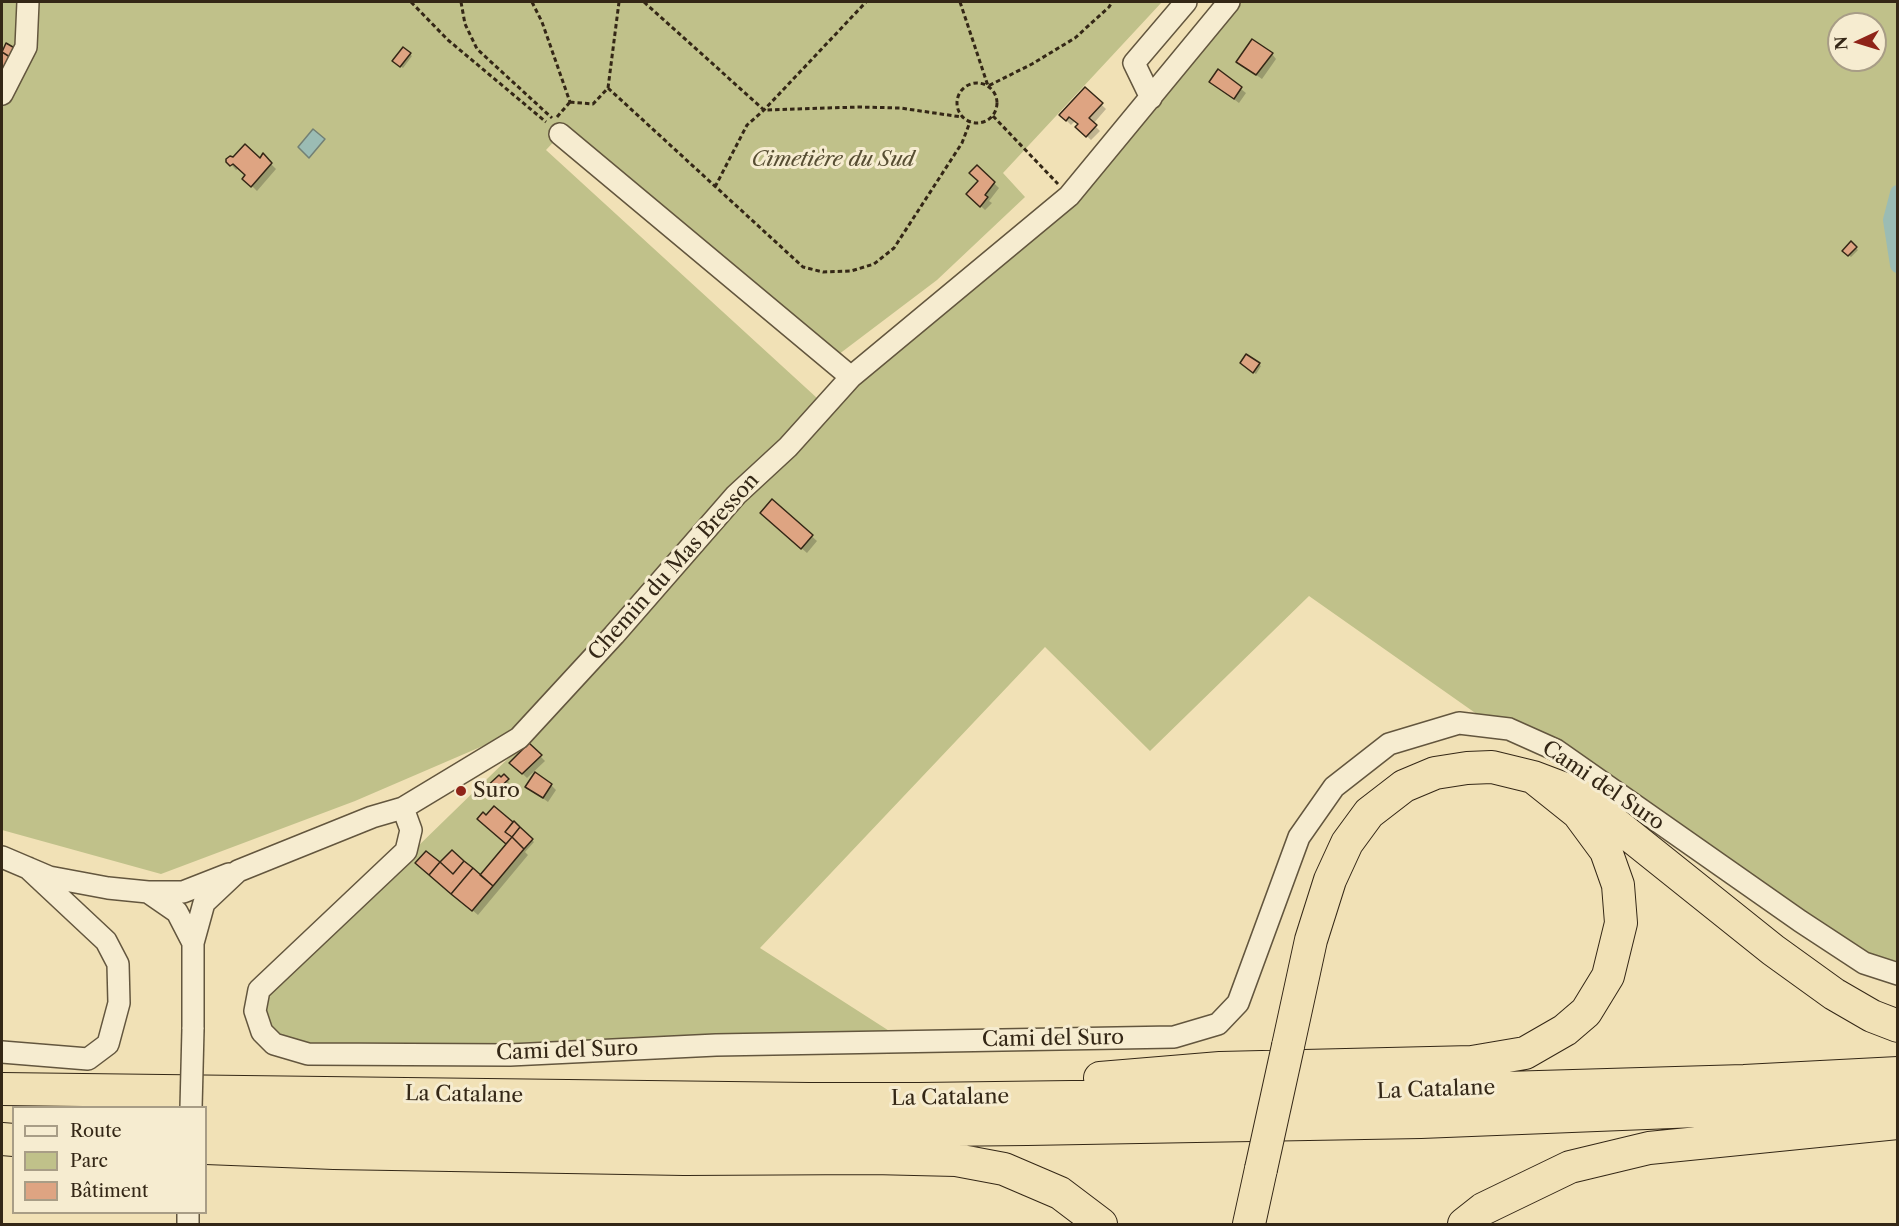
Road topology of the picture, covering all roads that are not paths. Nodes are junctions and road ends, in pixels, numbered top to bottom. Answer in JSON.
{"nodes":[{"id":1,"x":27,"y":2,"type":"edge"},
{"id":2,"x":1186,"y":2,"type":"edge"},
{"id":3,"x":1230,"y":2,"type":"edge"},
{"id":4,"x":2,"y":94,"type":"edge"},
{"id":5,"x":1151,"y":98,"type":"junction"},
{"id":6,"x":560,"y":135,"type":"road end"},
{"id":7,"x":851,"y":377,"type":"junction"},
{"id":8,"x":1533,"y":777,"type":"junction"},
{"id":9,"x":403,"y":808,"type":"junction"},
{"id":10,"x":2,"y":857,"type":"edge"},
{"id":11,"x":28,"y":868,"type":"junction"},
{"id":12,"x":238,"y":871,"type":"junction"},
{"id":13,"x":148,"y":892,"type":"junction"},
{"id":14,"x":193,"y":943,"type":"junction"},
{"id":15,"x":1898,"y":974,"type":"edge"},
{"id":16,"x":1898,"y":1026,"type":"edge"},
{"id":17,"x":2,"y":1052,"type":"edge"},
{"id":18,"x":1898,"y":1073,"type":"edge"},
{"id":19,"x":2,"y":1089,"type":"edge"},
{"id":20,"x":919,"y":1099,"type":"junction"},
{"id":21,"x":1898,"y":1103,"type":"edge"},
{"id":22,"x":191,"y":1106,"type":"edge"},
{"id":23,"x":207,"y":1122,"type":"edge"},
{"id":24,"x":1898,"y":1123,"type":"edge"},
{"id":25,"x":207,"y":1148,"type":"edge"},
{"id":26,"x":1101,"y":1224,"type":"edge"},
{"id":27,"x":1249,"y":1224,"type":"edge"},
{"id":28,"x":1464,"y":1224,"type":"edge"}],
"edges":[{"from":1,"to":4,"type":"street"},
{"from":2,"to":5,"type":"street"},
{"from":3,"to":5,"type":"street","name":"Chemin du Mas Bresson"},
{"from":5,"to":7,"type":"street","name":"Chemin du Mas Bresson"},
{"from":6,"to":7,"type":"street"},
{"from":7,"to":9,"type":"street","name":"Chemin du Mas Bresson"},
{"from":8,"to":16,"type":"highway"},
{"from":8,"to":20,"type":"highway"},
{"from":8,"to":27,"type":"highway","bridge":true},
{"from":9,"to":12,"type":"street","name":"Chemin du Mas Bresson"},
{"from":9,"to":15,"type":"street","name":"Cami del Suro"},
{"from":10,"to":11,"type":"street"},
{"from":11,"to":13,"type":"street"},
{"from":11,"to":17,"type":"street"},
{"from":12,"to":13,"type":"street"},
{"from":12,"to":14,"type":"street","name":"Chemin du Mas Bresson"},
{"from":13,"to":14,"type":"street"},
{"from":14,"to":22,"type":"street","name":"Chemin du Mas Bresson","bridge":true},
{"from":18,"to":20,"type":"highway","name":"La Catalane"},
{"from":19,"to":20,"type":"highway","name":"La Catalane"},
{"from":21,"to":23,"type":"highway","name":"La Catalane"},
{"from":24,"to":28,"type":"highway"},
{"from":25,"to":26,"type":"highway"}]}
